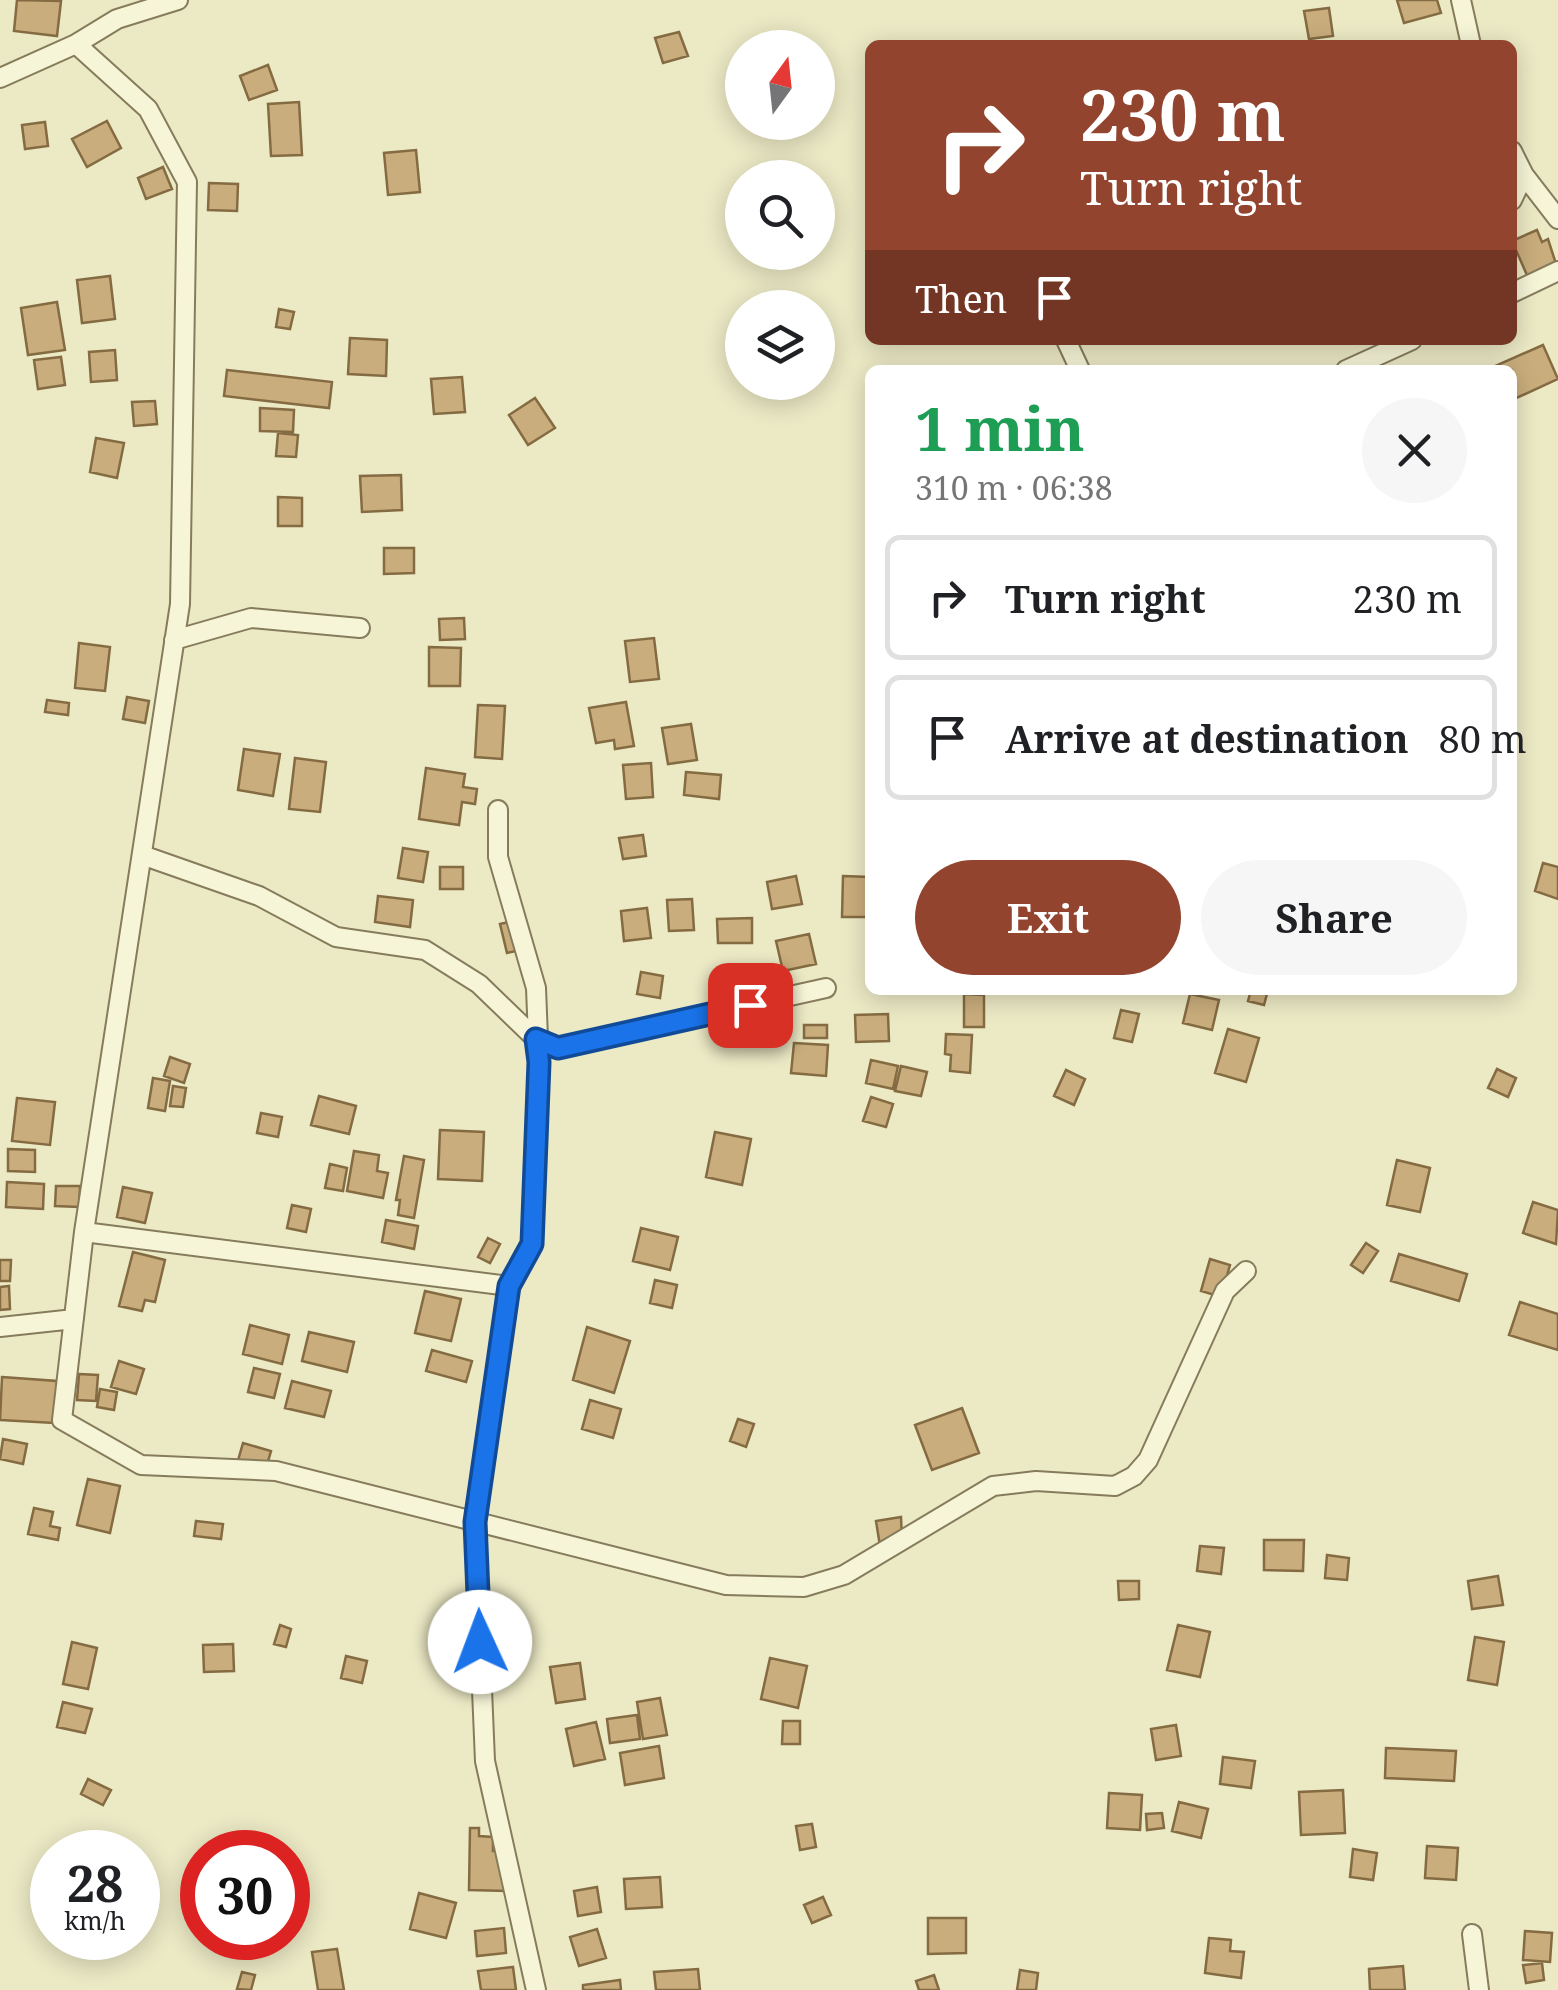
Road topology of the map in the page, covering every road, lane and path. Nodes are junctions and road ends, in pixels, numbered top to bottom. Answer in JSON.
{"nodes":[{"id":1,"x":178,"y":0,"type":"edge"},
{"id":2,"x":1461,"y":0,"type":"edge"},
{"id":3,"x":1470,"y":40,"type":"edge"},
{"id":4,"x":76,"y":44,"type":"junction"},
{"id":5,"x":0,"y":78,"type":"edge"},
{"id":6,"x":1517,"y":161,"type":"edge"},
{"id":7,"x":1524,"y":175,"type":"junction"},
{"id":8,"x":1517,"y":190,"type":"edge"},
{"id":9,"x":1558,"y":220,"type":"edge"},
{"id":10,"x":1558,"y":271,"type":"edge"},
{"id":11,"x":1517,"y":290,"type":"edge"},
{"id":12,"x":1401,"y":345,"type":"edge"},
{"id":13,"x":1357,"y":365,"type":"edge"},
{"id":14,"x":360,"y":628,"type":"dead end"},
{"id":15,"x":174,"y":640,"type":"junction"},
{"id":16,"x":498,"y":810,"type":"dead end"},
{"id":17,"x":142,"y":854,"type":"junction"},
{"id":18,"x":826,"y":988,"type":"dead end"},
{"id":19,"x":536,"y":1039,"type":"junction"},
{"id":20,"x":84,"y":1232,"type":"junction"},
{"id":21,"x":1246,"y":1271,"type":"dead end"},
{"id":22,"x":509,"y":1286,"type":"junction"},
{"id":23,"x":74,"y":1319,"type":"junction"},
{"id":24,"x":0,"y":1327,"type":"edge"},
{"id":25,"x":475,"y":1522,"type":"junction"},
{"id":26,"x":1472,"y":1934,"type":"dead end"},
{"id":27,"x":536,"y":1990,"type":"edge"},
{"id":28,"x":1479,"y":1990,"type":"edge"}],
"edges":[{"from":1,"to":4,"type":"street"},
{"from":2,"to":3,"type":"street"},
{"from":4,"to":5,"type":"street"},
{"from":4,"to":15,"type":"street"},
{"from":6,"to":7,"type":"street"},
{"from":7,"to":8,"type":"street"},
{"from":7,"to":9,"type":"street"},
{"from":10,"to":11,"type":"street"},
{"from":12,"to":13,"type":"street"},
{"from":14,"to":15,"type":"street"},
{"from":15,"to":17,"type":"street"},
{"from":16,"to":19,"type":"street"},
{"from":17,"to":19,"type":"street"},
{"from":17,"to":20,"type":"street"},
{"from":18,"to":19,"type":"street"},
{"from":19,"to":22,"type":"street"},
{"from":20,"to":22,"type":"street"},
{"from":20,"to":23,"type":"street"},
{"from":21,"to":25,"type":"street"},
{"from":22,"to":25,"type":"street"},
{"from":23,"to":24,"type":"street"},
{"from":23,"to":25,"type":"street"},
{"from":25,"to":27,"type":"street"},
{"from":26,"to":28,"type":"street"}]}
